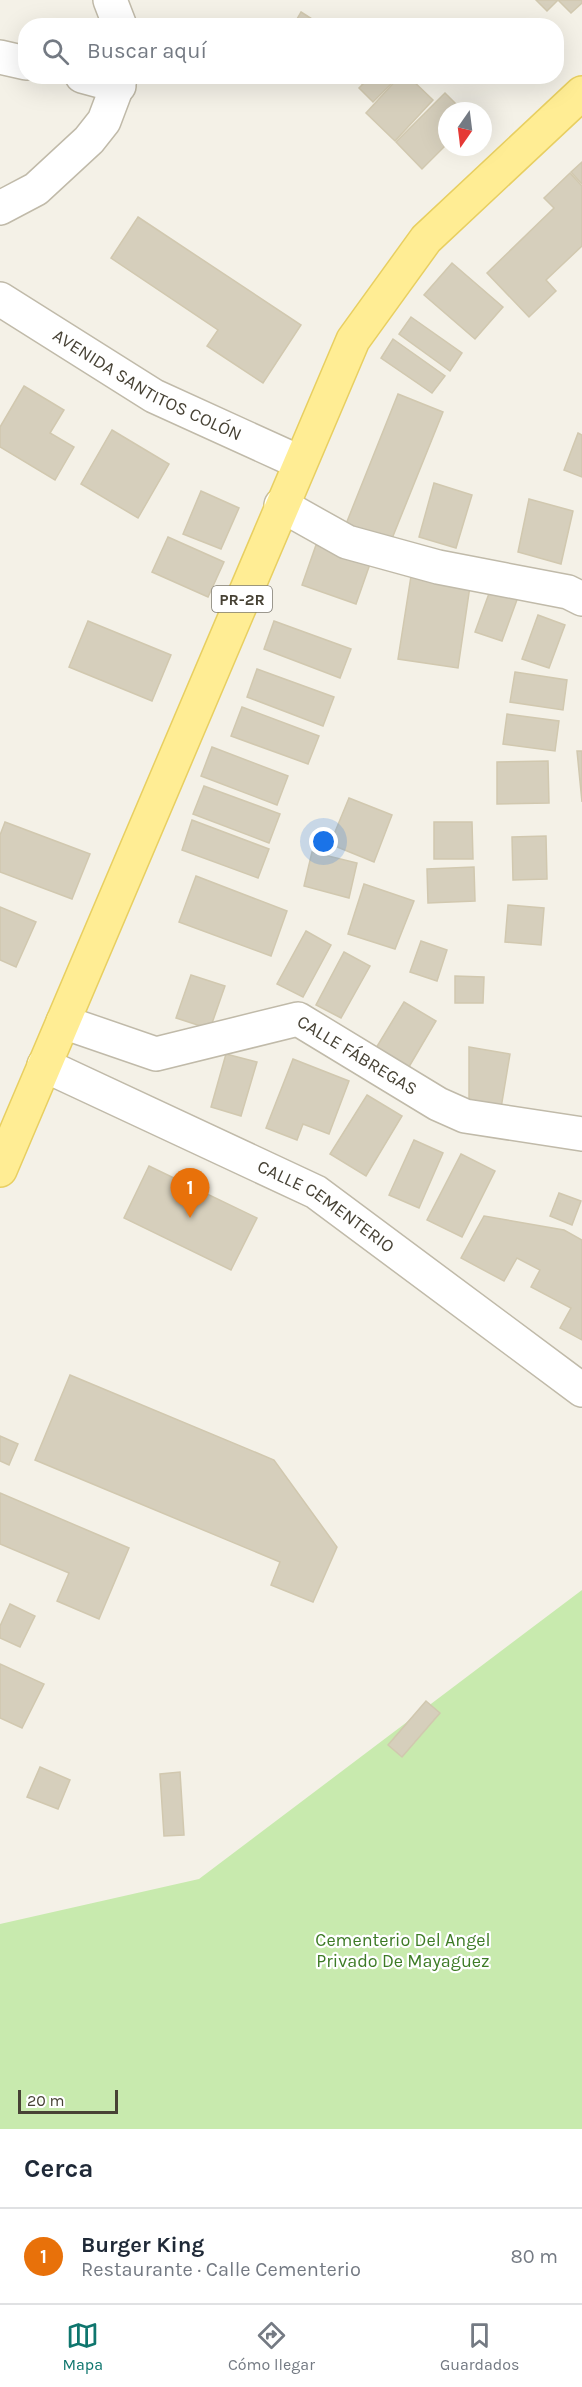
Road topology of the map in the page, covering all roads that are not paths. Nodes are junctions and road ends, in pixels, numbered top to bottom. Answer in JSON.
{"nodes":[{"id":1,"x":110,"y":0,"type":"edge"},
{"id":2,"x":117,"y":18,"type":"edge"},
{"id":3,"x":0,"y":57,"type":"edge"},
{"id":4,"x":18,"y":61,"type":"edge"},
{"id":5,"x":119,"y":84,"type":"edge"},
{"id":6,"x":582,"y":93,"type":"edge"},
{"id":7,"x":0,"y":208,"type":"edge"},
{"id":8,"x":0,"y":299,"type":"edge"},
{"id":9,"x":299,"y":462,"type":"junction"},
{"id":10,"x":281,"y":505,"type":"junction"},
{"id":11,"x":577,"y":592,"type":"edge"},
{"id":12,"x":63,"y":1022,"type":"junction"},
{"id":13,"x":44,"y":1065,"type":"junction"},
{"id":14,"x":582,"y":1134,"type":"edge"},
{"id":15,"x":0,"y":1170,"type":"edge"},
{"id":16,"x":582,"y":1390,"type":"edge"}],
"edges":[{"from":1,"to":2,"type":"street"},
{"from":3,"to":4,"type":"street"},
{"from":5,"to":7,"type":"street"},
{"from":6,"to":9,"type":"main road","number":"PR-2R"},
{"from":8,"to":9,"type":"street","name":"AVENIDA SANTITOS COLÓN"},
{"from":9,"to":10,"type":"main road","number":"PR-2R"},
{"from":10,"to":11,"type":"street"},
{"from":10,"to":12,"type":"main road","number":"PR-2R"},
{"from":12,"to":13,"type":"main road","number":"PR-2R"},
{"from":12,"to":14,"type":"street","name":"CALLE FÁBREGAS"},
{"from":13,"to":15,"type":"main road","number":"PR-2R"},
{"from":13,"to":16,"type":"street","name":"CALLE CEMENTERIO"}]}
